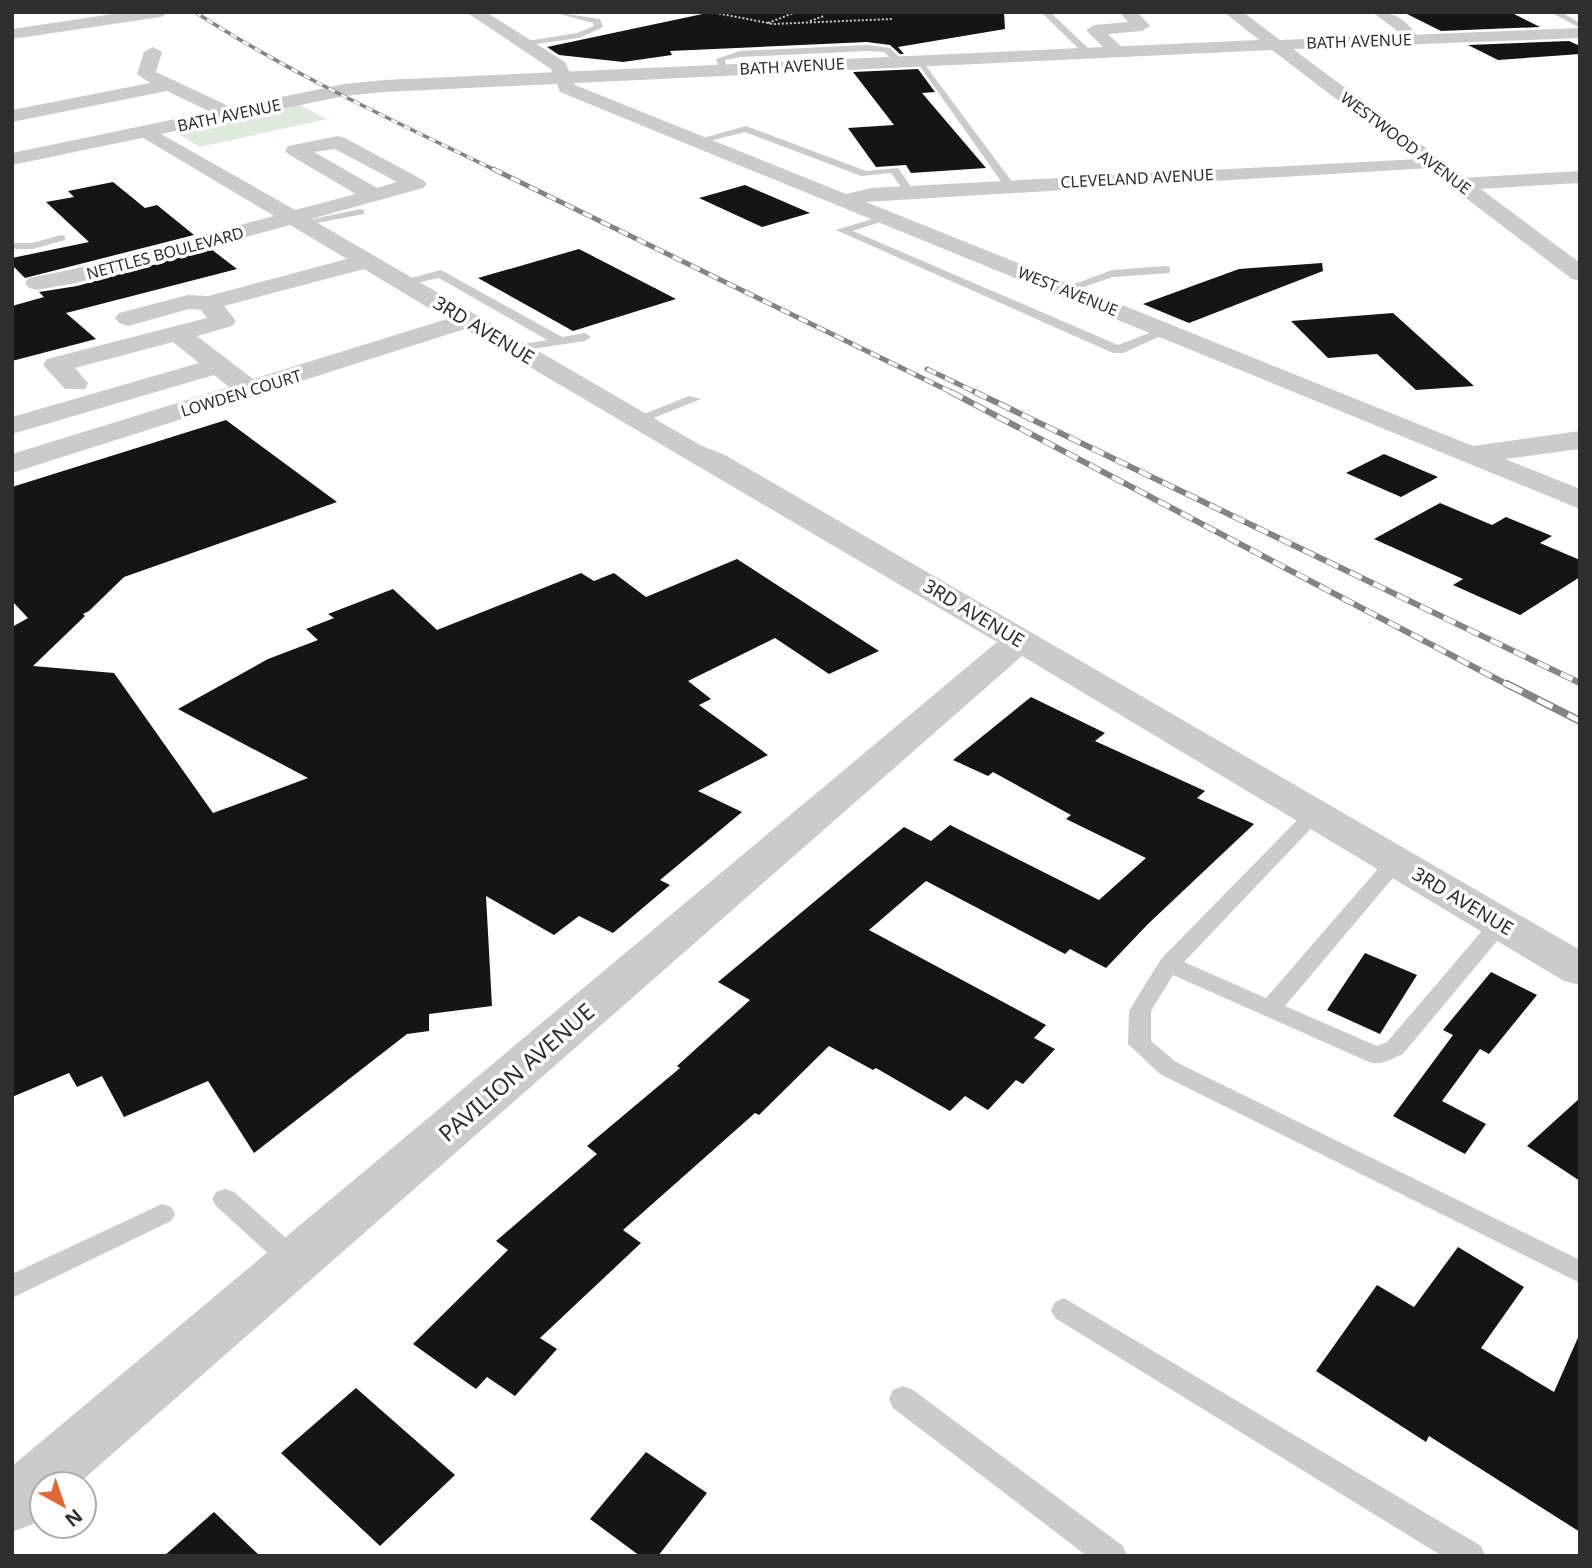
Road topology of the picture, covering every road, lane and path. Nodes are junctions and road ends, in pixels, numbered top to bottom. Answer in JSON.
{"nodes":[{"id":1,"x":162,"y":12,"type":"edge"},
{"id":2,"x":474,"y":12,"type":"edge"},
{"id":3,"x":556,"y":12,"type":"edge"},
{"id":4,"x":711,"y":12,"type":"edge"},
{"id":5,"x":796,"y":12,"type":"edge"},
{"id":6,"x":1045,"y":12,"type":"edge"},
{"id":7,"x":1127,"y":12,"type":"edge"},
{"id":8,"x":1232,"y":12,"type":"edge"},
{"id":9,"x":1380,"y":12,"type":"edge"},
{"id":10,"x":1554,"y":12,"type":"edge"},
{"id":11,"x":824,"y":16,"type":"dead end"},
{"id":12,"x":892,"y":19,"type":"dead end"},
{"id":13,"x":767,"y":23,"type":"junction"},
{"id":14,"x":806,"y":23,"type":"junction"},
{"id":15,"x":1580,"y":26,"type":"edge"},
{"id":16,"x":1580,"y":33,"type":"edge"},
{"id":17,"x":12,"y":34,"type":"edge"},
{"id":18,"x":1411,"y":38,"type":"junction"},
{"id":19,"x":524,"y":44,"type":"junction"},
{"id":20,"x":1275,"y":44,"type":"junction"},
{"id":21,"x":1117,"y":51,"type":"junction"},
{"id":22,"x":1087,"y":52,"type":"junction"},
{"id":23,"x":907,"y":60,"type":"junction"},
{"id":24,"x":144,"y":64,"type":"dead end"},
{"id":25,"x":561,"y":77,"type":"junction"},
{"id":26,"x":168,"y":85,"type":"junction"},
{"id":27,"x":230,"y":114,"type":"junction"},
{"id":28,"x":12,"y":116,"type":"edge"},
{"id":29,"x":147,"y":132,"type":"junction"},
{"id":30,"x":697,"y":141,"type":"junction"},
{"id":31,"x":12,"y":159,"type":"edge"},
{"id":32,"x":1431,"y":162,"type":"junction"},
{"id":33,"x":1580,"y":177,"type":"edge"},
{"id":34,"x":1460,"y":184,"type":"junction"},
{"id":35,"x":1009,"y":185,"type":"junction"},
{"id":36,"x":909,"y":191,"type":"junction"},
{"id":37,"x":845,"y":201,"type":"junction"},
{"id":38,"x":367,"y":204,"type":"junction"},
{"id":39,"x":886,"y":218,"type":"junction"},
{"id":40,"x":296,"y":220,"type":"junction"},
{"id":41,"x":61,"y":239,"type":"dead end"},
{"id":42,"x":12,"y":246,"type":"edge"},
{"id":43,"x":367,"y":261,"type":"junction"},
{"id":44,"x":1575,"y":267,"type":"edge"},
{"id":45,"x":1166,"y":270,"type":"dead end"},
{"id":46,"x":402,"y":282,"type":"junction"},
{"id":47,"x":37,"y":283,"type":"dead end"},
{"id":48,"x":1064,"y":290,"type":"junction"},
{"id":49,"x":208,"y":303,"type":"junction"},
{"id":50,"x":128,"y":318,"type":"dead end"},
{"id":51,"x":469,"y":320,"type":"junction"},
{"id":52,"x":1166,"y":331,"type":"junction"},
{"id":53,"x":584,"y":337,"type":"dead end"},
{"id":54,"x":557,"y":340,"type":"junction"},
{"id":55,"x":188,"y":341,"type":"junction"},
{"id":56,"x":517,"y":349,"type":"junction"},
{"id":57,"x":219,"y":365,"type":"junction"},
{"id":58,"x":250,"y":390,"type":"junction"},
{"id":59,"x":694,"y":399,"type":"dead end"},
{"id":60,"x":12,"y":406,"type":"edge"},
{"id":61,"x":636,"y":420,"type":"junction"},
{"id":62,"x":12,"y":426,"type":"edge"},
{"id":63,"x":12,"y":435,"type":"edge"},
{"id":64,"x":1580,"y":440,"type":"edge"},
{"id":65,"x":1470,"y":455,"type":"junction"},
{"id":66,"x":22,"y":460,"type":"edge"},
{"id":67,"x":1580,"y":500,"type":"edge"},
{"id":68,"x":1020,"y":640,"type":"junction"},
{"id":69,"x":1315,"y":813,"type":"junction"},
{"id":70,"x":1395,"y":861,"type":"junction"},
{"id":71,"x":1501,"y":923,"type":"junction"},
{"id":72,"x":1169,"y":964,"type":"junction"},
{"id":73,"x":1580,"y":970,"type":"edge"},
{"id":74,"x":1269,"y":1009,"type":"junction"},
{"id":75,"x":225,"y":1199,"type":"dead end"},
{"id":76,"x":162,"y":1214,"type":"dead end"},
{"id":77,"x":295,"y":1262,"type":"junction"},
{"id":78,"x":1580,"y":1272,"type":"edge"},
{"id":79,"x":12,"y":1287,"type":"edge"},
{"id":80,"x":1064,"y":1310,"type":"dead end"},
{"id":81,"x":903,"y":1399,"type":"dead end"},
{"id":82,"x":12,"y":1504,"type":"edge"},
{"id":83,"x":1112,"y":1556,"type":"edge"},
{"id":84,"x":1471,"y":1556,"type":"edge"}],
"edges":[{"from":1,"to":17,"type":"street"},
{"from":2,"to":19,"type":"street","name":"WEST AVENUE"},
{"from":3,"to":19,"type":"lane"},
{"from":4,"to":13,"type":"path"},
{"from":5,"to":13,"type":"path"},
{"from":6,"to":22,"type":"lane"},
{"from":7,"to":21,"type":"street"},
{"from":8,"to":20,"type":"street","name":"WESTWOOD AVENUE"},
{"from":9,"to":18,"type":"street"},
{"from":10,"to":15,"type":"lane"},
{"from":11,"to":14,"type":"path"},
{"from":12,"to":14,"type":"path"},
{"from":13,"to":14,"type":"path"},
{"from":16,"to":18,"type":"street","name":"BATH AVENUE"},
{"from":18,"to":20,"type":"street","name":"BATH AVENUE"},
{"from":19,"to":25,"type":"street","name":"WEST AVENUE"},
{"from":20,"to":21,"type":"street","name":"BATH AVENUE"},
{"from":20,"to":32,"type":"street","name":"WESTWOOD AVENUE"},
{"from":21,"to":22,"type":"street","name":"BATH AVENUE"},
{"from":22,"to":23,"type":"street","name":"BATH AVENUE"},
{"from":23,"to":25,"type":"street","name":"BATH AVENUE"},
{"from":23,"to":35,"type":"lane"},
{"from":24,"to":26,"type":"street"},
{"from":25,"to":27,"type":"street","name":"BATH AVENUE"},
{"from":25,"to":30,"type":"street","name":"WEST AVENUE"},
{"from":26,"to":27,"type":"street"},
{"from":26,"to":28,"type":"street"},
{"from":27,"to":29,"type":"street","name":"BATH AVENUE"},
{"from":29,"to":31,"type":"street","name":"BATH AVENUE"},
{"from":29,"to":40,"type":"street","name":"3RD AVENUE"},
{"from":30,"to":36,"type":"lane"},
{"from":30,"to":37,"type":"street","name":"WEST AVENUE"},
{"from":32,"to":34,"type":"street","name":"WESTWOOD AVENUE"},
{"from":32,"to":35,"type":"street","name":"CLEVELAND AVENUE"},
{"from":33,"to":34,"type":"street"},
{"from":34,"to":44,"type":"street","name":"WESTWOOD AVENUE"},
{"from":35,"to":36,"type":"street","name":"CLEVELAND AVENUE"},
{"from":36,"to":37,"type":"street","name":"CLEVELAND AVENUE"},
{"from":37,"to":39,"type":"street","name":"WEST AVENUE"},
{"from":38,"to":38,"type":"street","name":"NETTLES BOULEVARD"},
{"from":38,"to":40,"type":"street","name":"NETTLES BOULEVARD"},
{"from":39,"to":48,"type":"street","name":"WEST AVENUE"},
{"from":39,"to":52,"type":"lane"},
{"from":40,"to":43,"type":"street","name":"3RD AVENUE"},
{"from":40,"to":47,"type":"street","name":"NETTLES BOULEVARD"},
{"from":41,"to":42,"type":"lane"},
{"from":43,"to":46,"type":"street","name":"3RD AVENUE"},
{"from":43,"to":49,"type":"street"},
{"from":45,"to":48,"type":"lane"},
{"from":46,"to":51,"type":"street","name":"3RD AVENUE"},
{"from":46,"to":54,"type":"lane"},
{"from":48,"to":52,"type":"street","name":"WEST AVENUE"},
{"from":49,"to":50,"type":"street"},
{"from":49,"to":55,"type":"street"},
{"from":51,"to":56,"type":"street","name":"3RD AVENUE"},
{"from":51,"to":58,"type":"street","name":"LOWDEN COURT"},
{"from":52,"to":65,"type":"street","name":"WEST AVENUE"},
{"from":53,"to":54,"type":"lane"},
{"from":54,"to":56,"type":"lane"},
{"from":55,"to":57,"type":"street"},
{"from":55,"to":60,"type":"street"},
{"from":56,"to":61,"type":"street","name":"3RD AVENUE"},
{"from":57,"to":58,"type":"street"},
{"from":57,"to":62,"type":"street"},
{"from":58,"to":66,"type":"street","name":"LOWDEN COURT"},
{"from":59,"to":61,"type":"lane"},
{"from":61,"to":68,"type":"street","name":"3RD AVENUE"},
{"from":63,"to":66,"type":"street"},
{"from":64,"to":65,"type":"street"},
{"from":65,"to":67,"type":"street","name":"WEST AVENUE"},
{"from":68,"to":69,"type":"street","name":"3RD AVENUE"},
{"from":68,"to":77,"type":"street","name":"PAVILION AVENUE"},
{"from":69,"to":70,"type":"street","name":"3RD AVENUE"},
{"from":69,"to":72,"type":"lane"},
{"from":70,"to":71,"type":"street","name":"3RD AVENUE"},
{"from":70,"to":74,"type":"lane"},
{"from":71,"to":73,"type":"street","name":"3RD AVENUE"},
{"from":71,"to":74,"type":"lane"},
{"from":72,"to":74,"type":"lane"},
{"from":72,"to":78,"type":"lane"},
{"from":75,"to":77,"type":"lane"},
{"from":76,"to":79,"type":"lane"},
{"from":77,"to":82,"type":"street","name":"PAVILION AVENUE"},
{"from":80,"to":84,"type":"lane"},
{"from":81,"to":83,"type":"lane"}]}
